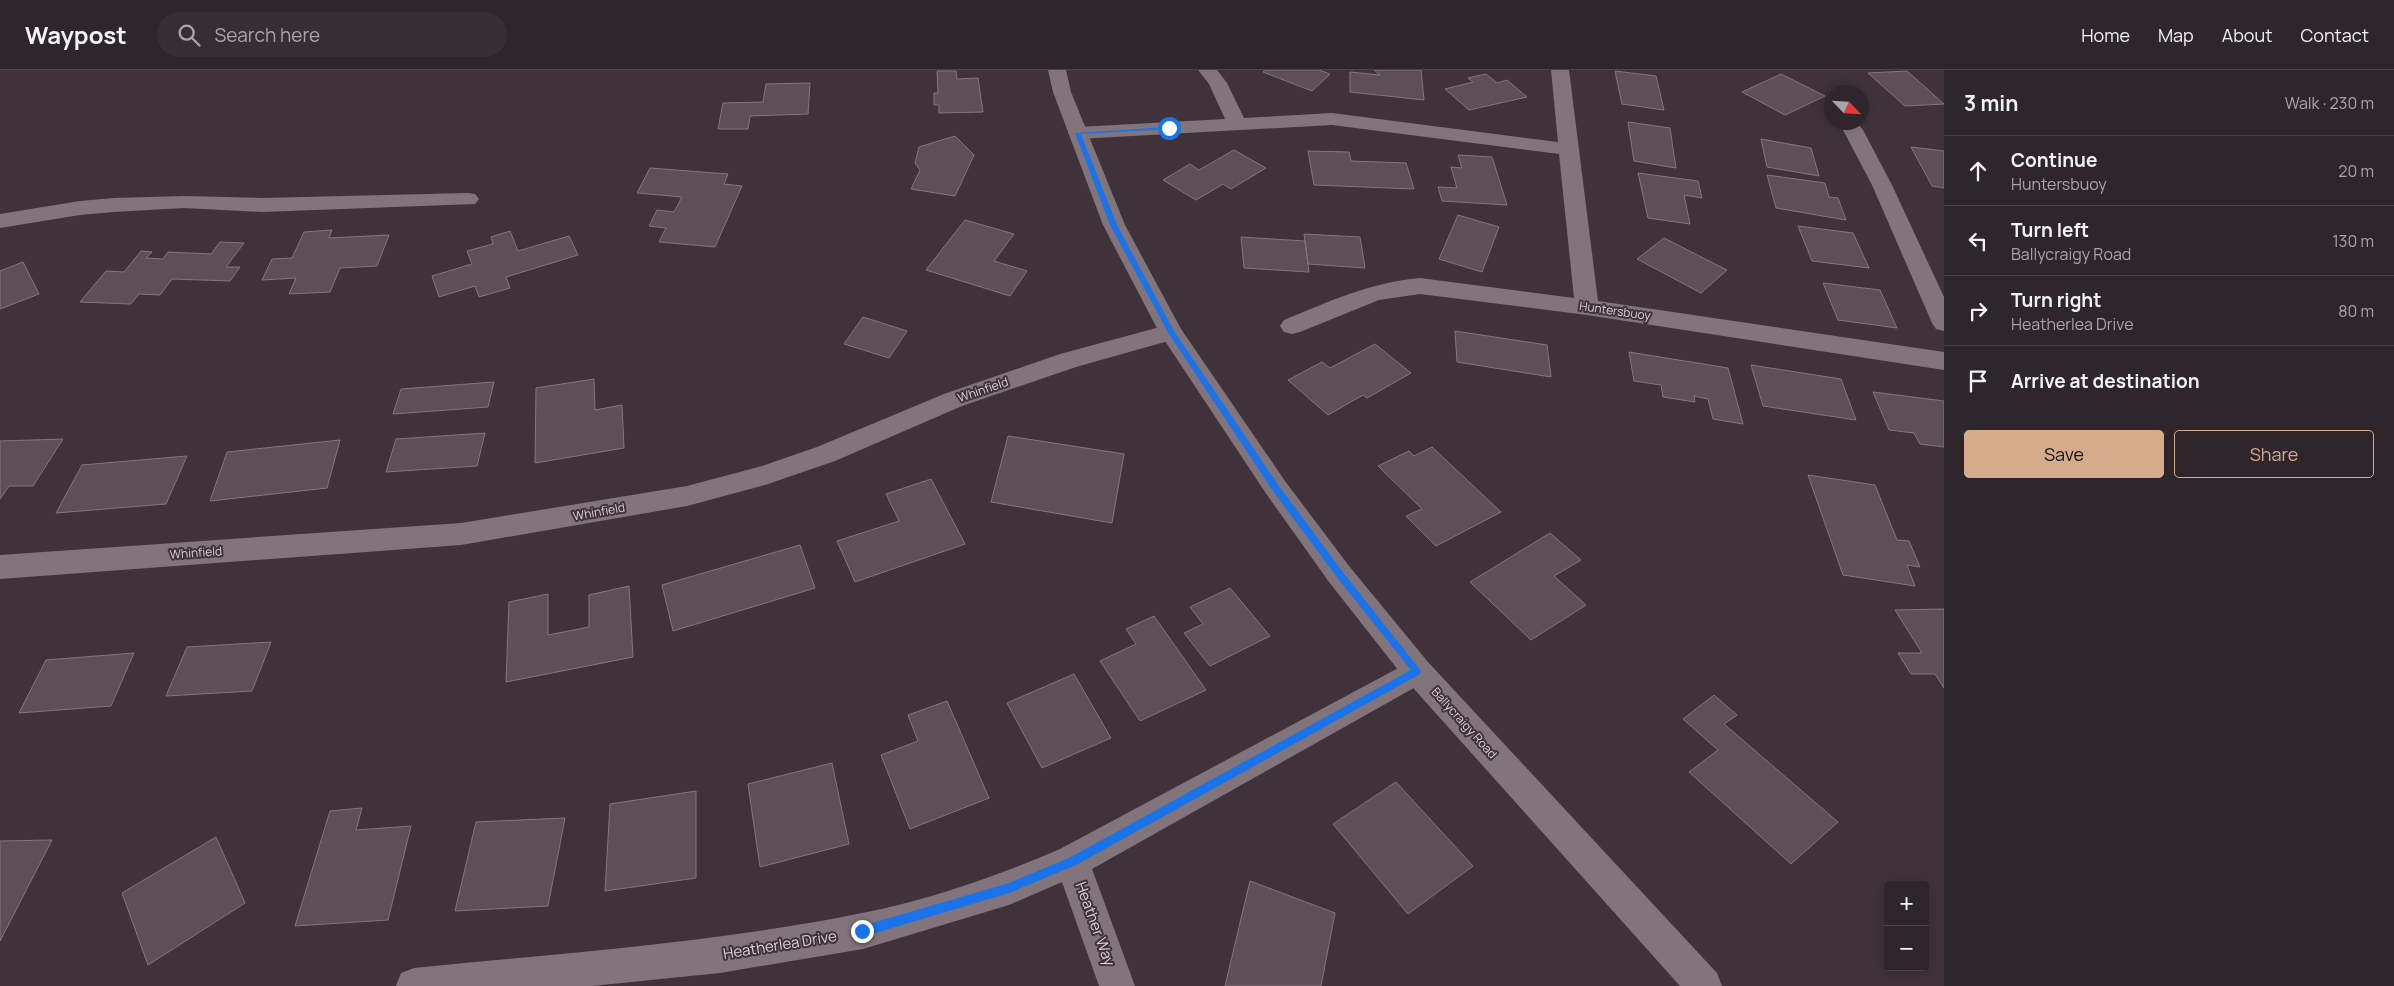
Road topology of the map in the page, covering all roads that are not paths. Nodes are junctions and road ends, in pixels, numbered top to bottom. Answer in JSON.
{"nodes":[{"id":1,"x":1058,"y":70,"type":"edge"},
{"id":2,"x":1207,"y":70,"type":"edge"},
{"id":3,"x":1560,"y":70,"type":"edge"},
{"id":4,"x":1237,"y":125,"type":"junction"},
{"id":5,"x":1853,"y":130,"type":"dead end"},
{"id":6,"x":1078,"y":133,"type":"junction"},
{"id":7,"x":1568,"y":149,"type":"junction"},
{"id":8,"x":468,"y":198,"type":"dead end"},
{"id":9,"x":0,"y":221,"type":"edge"},
{"id":10,"x":1587,"y":307,"type":"junction"},
{"id":11,"x":1944,"y":323,"type":"edge"},
{"id":12,"x":1292,"y":326,"type":"dead end"},
{"id":13,"x":1171,"y":332,"type":"junction"},
{"id":14,"x":1944,"y":361,"type":"edge"},
{"id":15,"x":0,"y":566,"type":"edge"},
{"id":16,"x":1417,"y":671,"type":"junction"},
{"id":17,"x":1072,"y":862,"type":"junction"},
{"id":18,"x":414,"y":986,"type":"edge"},
{"id":19,"x":1117,"y":986,"type":"edge"},
{"id":20,"x":1704,"y":986,"type":"edge"}],
"edges":[{"from":1,"to":6,"type":"street","name":"Ballycraigy Road"},
{"from":2,"to":4,"type":"street"},
{"from":3,"to":7,"type":"street"},
{"from":4,"to":6,"type":"street"},
{"from":4,"to":7,"type":"street"},
{"from":5,"to":11,"type":"street"},
{"from":6,"to":13,"type":"street","name":"Ballycraigy Road"},
{"from":7,"to":10,"type":"street"},
{"from":8,"to":9,"type":"street"},
{"from":10,"to":12,"type":"street","name":"Huntersbuoy"},
{"from":10,"to":14,"type":"street","name":"Huntersbuoy"},
{"from":13,"to":15,"type":"street","name":"Whinfield"},
{"from":13,"to":16,"type":"street","name":"Ballycraigy Road"},
{"from":16,"to":17,"type":"street","name":"Heatherlea Drive"},
{"from":16,"to":20,"type":"street","name":"Ballycraigy Road"},
{"from":17,"to":18,"type":"street","name":"Heatherlea Drive"},
{"from":17,"to":19,"type":"street","name":"Heather Way"}]}
